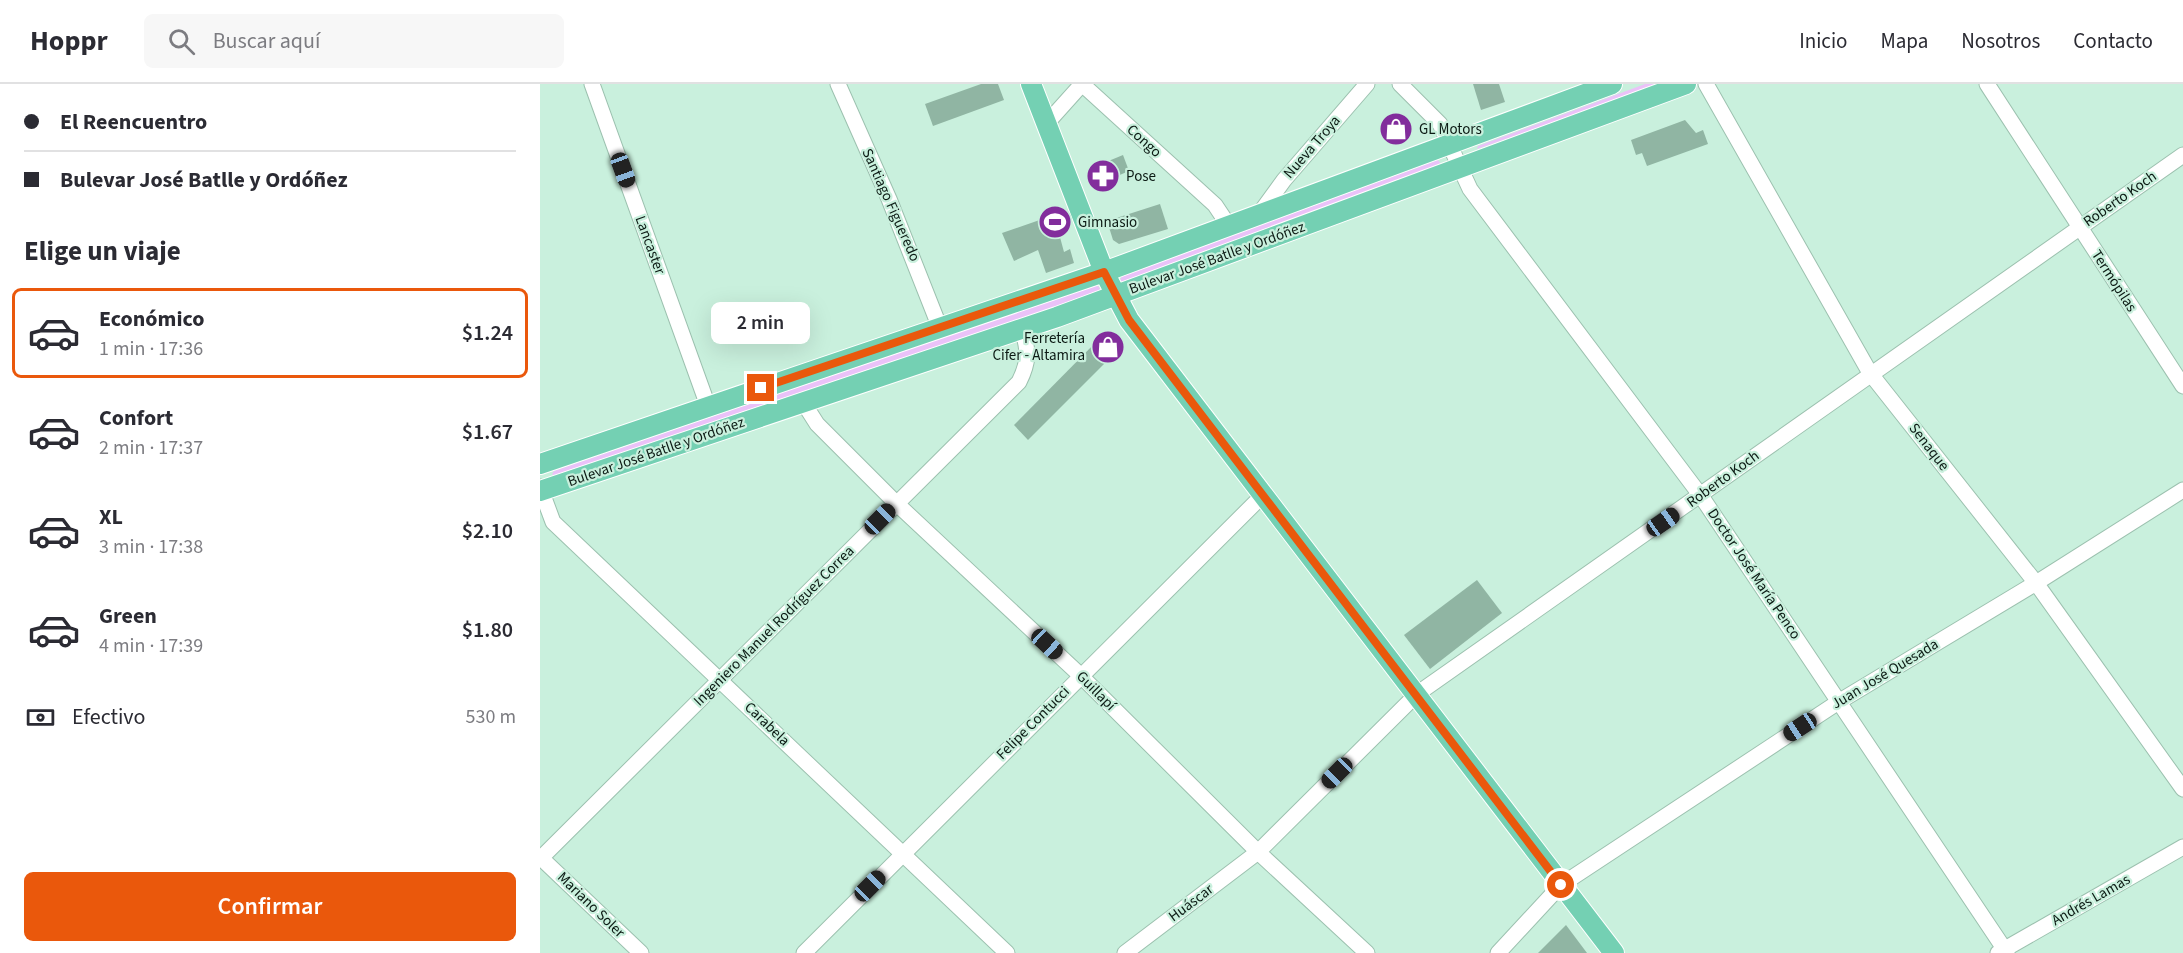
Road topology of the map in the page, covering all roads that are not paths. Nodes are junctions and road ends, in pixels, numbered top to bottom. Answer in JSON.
{"nodes":[{"id":1,"x":592,"y":84,"type":"edge"},
{"id":2,"x":838,"y":84,"type":"edge"},
{"id":3,"x":1031,"y":84,"type":"edge"},
{"id":4,"x":1082,"y":84,"type":"edge"},
{"id":5,"x":1367,"y":84,"type":"edge"},
{"id":6,"x":1400,"y":84,"type":"edge"},
{"id":7,"x":1612,"y":84,"type":"edge"},
{"id":8,"x":1686,"y":84,"type":"edge"},
{"id":9,"x":1706,"y":84,"type":"edge"},
{"id":10,"x":1987,"y":84,"type":"edge"},
{"id":11,"x":1047,"y":123,"type":"junction"},
{"id":12,"x":1449,"y":144,"type":"junction"},
{"id":13,"x":2183,"y":155,"type":"edge"},
{"id":14,"x":1460,"y":167,"type":"junction"},
{"id":15,"x":1260,"y":213,"type":"junction"},
{"id":16,"x":1229,"y":226,"type":"junction"},
{"id":17,"x":2079,"y":228,"type":"junction"},
{"id":18,"x":1104,"y":272,"type":"junction"},
{"id":19,"x":1116,"y":295,"type":"junction"},
{"id":20,"x":940,"y":328,"type":"junction"},
{"id":21,"x":1022,"y":329,"type":"junction"},
{"id":22,"x":1870,"y":373,"type":"junction"},
{"id":23,"x":2183,"y":386,"type":"edge"},
{"id":24,"x":803,"y":402,"type":"junction"},
{"id":25,"x":708,"y":406,"type":"junction"},
{"id":26,"x":540,"y":464,"type":"edge"},
{"id":27,"x":2183,"y":489,"type":"edge"},
{"id":28,"x":540,"y":490,"type":"edge"},
{"id":29,"x":1263,"y":495,"type":"junction"},
{"id":30,"x":1701,"y":496,"type":"junction"},
{"id":31,"x":896,"y":503,"type":"junction"},
{"id":32,"x":2036,"y":583,"type":"junction"},
{"id":33,"x":1080,"y":675,"type":"junction"},
{"id":34,"x":721,"y":680,"type":"junction"},
{"id":35,"x":1417,"y":694,"type":"junction"},
{"id":36,"x":1840,"y":700,"type":"junction"},
{"id":37,"x":2183,"y":789,"type":"edge"},
{"id":38,"x":2183,"y":847,"type":"edge"},
{"id":39,"x":1258,"y":852,"type":"junction"},
{"id":40,"x":903,"y":853,"type":"junction"},
{"id":41,"x":540,"y":858,"type":"edge"},
{"id":42,"x":1561,"y":885,"type":"junction"},
{"id":43,"x":2003,"y":952,"type":"edge"},
{"id":44,"x":641,"y":953,"type":"edge"},
{"id":45,"x":804,"y":953,"type":"edge"},
{"id":46,"x":1007,"y":953,"type":"edge"},
{"id":47,"x":1125,"y":953,"type":"edge"},
{"id":48,"x":1367,"y":953,"type":"edge"},
{"id":49,"x":1498,"y":953,"type":"edge"},
{"id":50,"x":1614,"y":953,"type":"edge"}],
"edges":[{"from":1,"to":25,"type":"street","name":"Lancaster"},
{"from":2,"to":20,"type":"street","name":"Santiago Figueredo"},
{"from":3,"to":11,"type":"main road"},
{"from":4,"to":11,"type":"street"},
{"from":4,"to":16,"type":"street","name":"Congo"},
{"from":5,"to":15,"type":"street","name":"Nueva Troya"},
{"from":6,"to":12,"type":"street","name":"Doctor José María Penco"},
{"from":7,"to":12,"type":"main road","name":"Bulevar José Batlle y Ordóñez"},
{"from":8,"to":14,"type":"main road","name":"Bulevar José Batlle y Ordóñez"},
{"from":9,"to":22,"type":"street","name":"Senaque"},
{"from":10,"to":17,"type":"street","name":"Termópilas"},
{"from":11,"to":18,"type":"main road"},
{"from":12,"to":14,"type":"street","name":"Doctor José María Penco"},
{"from":12,"to":15,"type":"main road","name":"Bulevar José Batlle y Ordóñez"},
{"from":13,"to":17,"type":"street","name":"Roberto Koch"},
{"from":14,"to":19,"type":"main road","name":"Bulevar José Batlle y Ordóñez"},
{"from":14,"to":30,"type":"street","name":"Doctor José María Penco"},
{"from":15,"to":16,"type":"main road","name":"Bulevar José Batlle y Ordóñez"},
{"from":16,"to":18,"type":"main road","name":"Bulevar José Batlle y Ordóñez"},
{"from":17,"to":22,"type":"street","name":"Roberto Koch"},
{"from":17,"to":23,"type":"street","name":"Termópilas"},
{"from":18,"to":19,"type":"main road"},
{"from":18,"to":20,"type":"main road","name":"Bulevar José Batlle y Ordóñez"},
{"from":19,"to":21,"type":"main road","name":"Bulevar José Batlle y Ordóñez"},
{"from":19,"to":29,"type":"main road"},
{"from":20,"to":25,"type":"main road","name":"Bulevar José Batlle y Ordóñez"},
{"from":21,"to":24,"type":"main road","name":"Bulevar José Batlle y Ordóñez"},
{"from":21,"to":31,"type":"street","name":"Ingeniero Manuel Rodríguez Correa"},
{"from":22,"to":30,"type":"street","name":"Roberto Koch"},
{"from":22,"to":32,"type":"street","name":"Senaque"},
{"from":24,"to":28,"type":"main road","name":"Bulevar José Batlle y Ordóñez"},
{"from":24,"to":31,"type":"street","name":"Guillapí"},
{"from":25,"to":26,"type":"main road","name":"Bulevar José Batlle y Ordóñez"},
{"from":27,"to":32,"type":"street","name":"Juan José Quesada"},
{"from":28,"to":34,"type":"street","name":"Carabela"},
{"from":29,"to":33,"type":"street","name":"Felipe Contucci"},
{"from":29,"to":35,"type":"main road"},
{"from":30,"to":35,"type":"street","name":"Roberto Koch"},
{"from":30,"to":36,"type":"street","name":"Doctor José María Penco"},
{"from":31,"to":33,"type":"street","name":"Guillapí"},
{"from":31,"to":34,"type":"street","name":"Ingeniero Manuel Rodríguez Correa"},
{"from":32,"to":36,"type":"street","name":"Juan José Quesada"},
{"from":32,"to":37,"type":"street","name":"Senaque"},
{"from":33,"to":39,"type":"street","name":"Guillapí"},
{"from":33,"to":40,"type":"street","name":"Felipe Contucci"},
{"from":34,"to":40,"type":"street","name":"Carabela"},
{"from":34,"to":41,"type":"street","name":"Ingeniero Manuel Rodríguez Correa"},
{"from":35,"to":39,"type":"street","name":"Roberto Koch"},
{"from":35,"to":42,"type":"main road"},
{"from":36,"to":42,"type":"street","name":"Juan José Quesada"},
{"from":36,"to":43,"type":"street","name":"Doctor José María Penco"},
{"from":38,"to":43,"type":"street","name":"Andrés Lamas"},
{"from":39,"to":47,"type":"street","name":"Huáscar"},
{"from":39,"to":48,"type":"street","name":"Guillapí"},
{"from":40,"to":45,"type":"street","name":"Felipe Contucci"},
{"from":40,"to":46,"type":"street","name":"Carabela"},
{"from":41,"to":44,"type":"street","name":"Mariano Soler"},
{"from":42,"to":49,"type":"street","name":"Juan José Quesada"},
{"from":42,"to":50,"type":"main road"}]}
